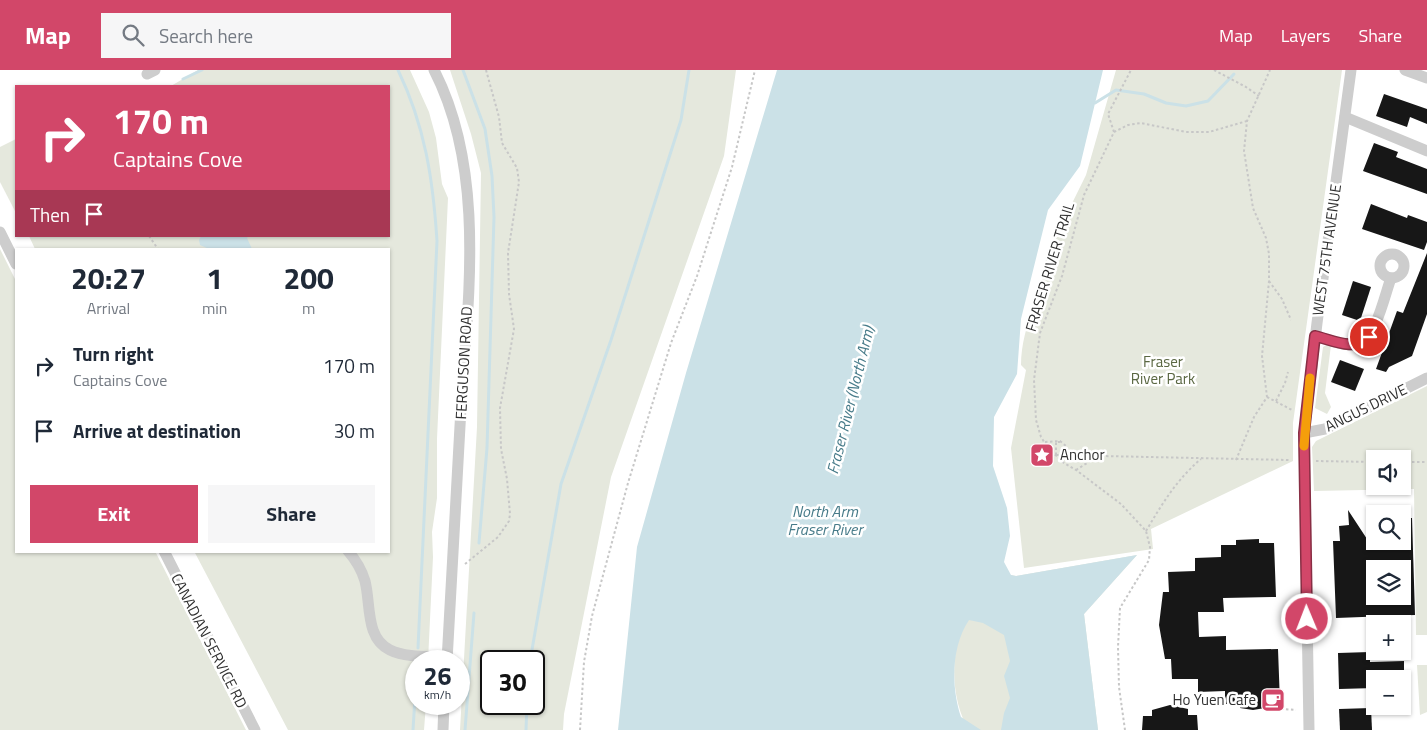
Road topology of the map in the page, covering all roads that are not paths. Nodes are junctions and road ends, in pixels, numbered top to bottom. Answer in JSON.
{"nodes":[{"id":1,"x":434,"y":70,"type":"edge"},
{"id":2,"x":1351,"y":70,"type":"edge"},
{"id":3,"x":1405,"y":70,"type":"edge"},
{"id":4,"x":1427,"y":78,"type":"edge"},
{"id":5,"x":1345,"y":117,"type":"junction"},
{"id":6,"x":1427,"y":151,"type":"edge"},
{"id":7,"x":0,"y":232,"type":"edge"},
{"id":8,"x":15,"y":262,"type":"edge"},
{"id":9,"x":1391,"y":278,"type":"dead end"},
{"id":10,"x":1315,"y":336,"type":"junction"},
{"id":11,"x":1427,"y":378,"type":"edge"},
{"id":12,"x":1304,"y":433,"type":"junction"},
{"id":13,"x":165,"y":553,"type":"edge"},
{"id":14,"x":349,"y":553,"type":"edge"},
{"id":15,"x":448,"y":650,"type":"edge"},
{"id":16,"x":405,"y":654,"type":"edge"},
{"id":17,"x":444,"y":715,"type":"edge"},
{"id":18,"x":255,"y":730,"type":"edge"},
{"id":19,"x":443,"y":730,"type":"edge"},
{"id":20,"x":1309,"y":730,"type":"edge"}],
"edges":[{"from":1,"to":15,"type":"street","name":"FERGUSON ROAD"},
{"from":2,"to":5,"type":"street","name":"WEST 75TH AVENUE"},
{"from":3,"to":4,"type":"street"},
{"from":5,"to":6,"type":"street"},
{"from":5,"to":10,"type":"street","name":"WEST 75TH AVENUE"},
{"from":7,"to":8,"type":"street"},
{"from":9,"to":10,"type":"street"},
{"from":10,"to":12,"type":"street","name":"WEST 75TH AVENUE"},
{"from":11,"to":12,"type":"street","name":"ANGUS DRIVE"},
{"from":12,"to":20,"type":"street","name":"WEST 75TH AVENUE"},
{"from":13,"to":18,"type":"street","name":"CANADIAN SERVICE RD"},
{"from":14,"to":16,"type":"street"},
{"from":17,"to":19,"type":"street"}]}
